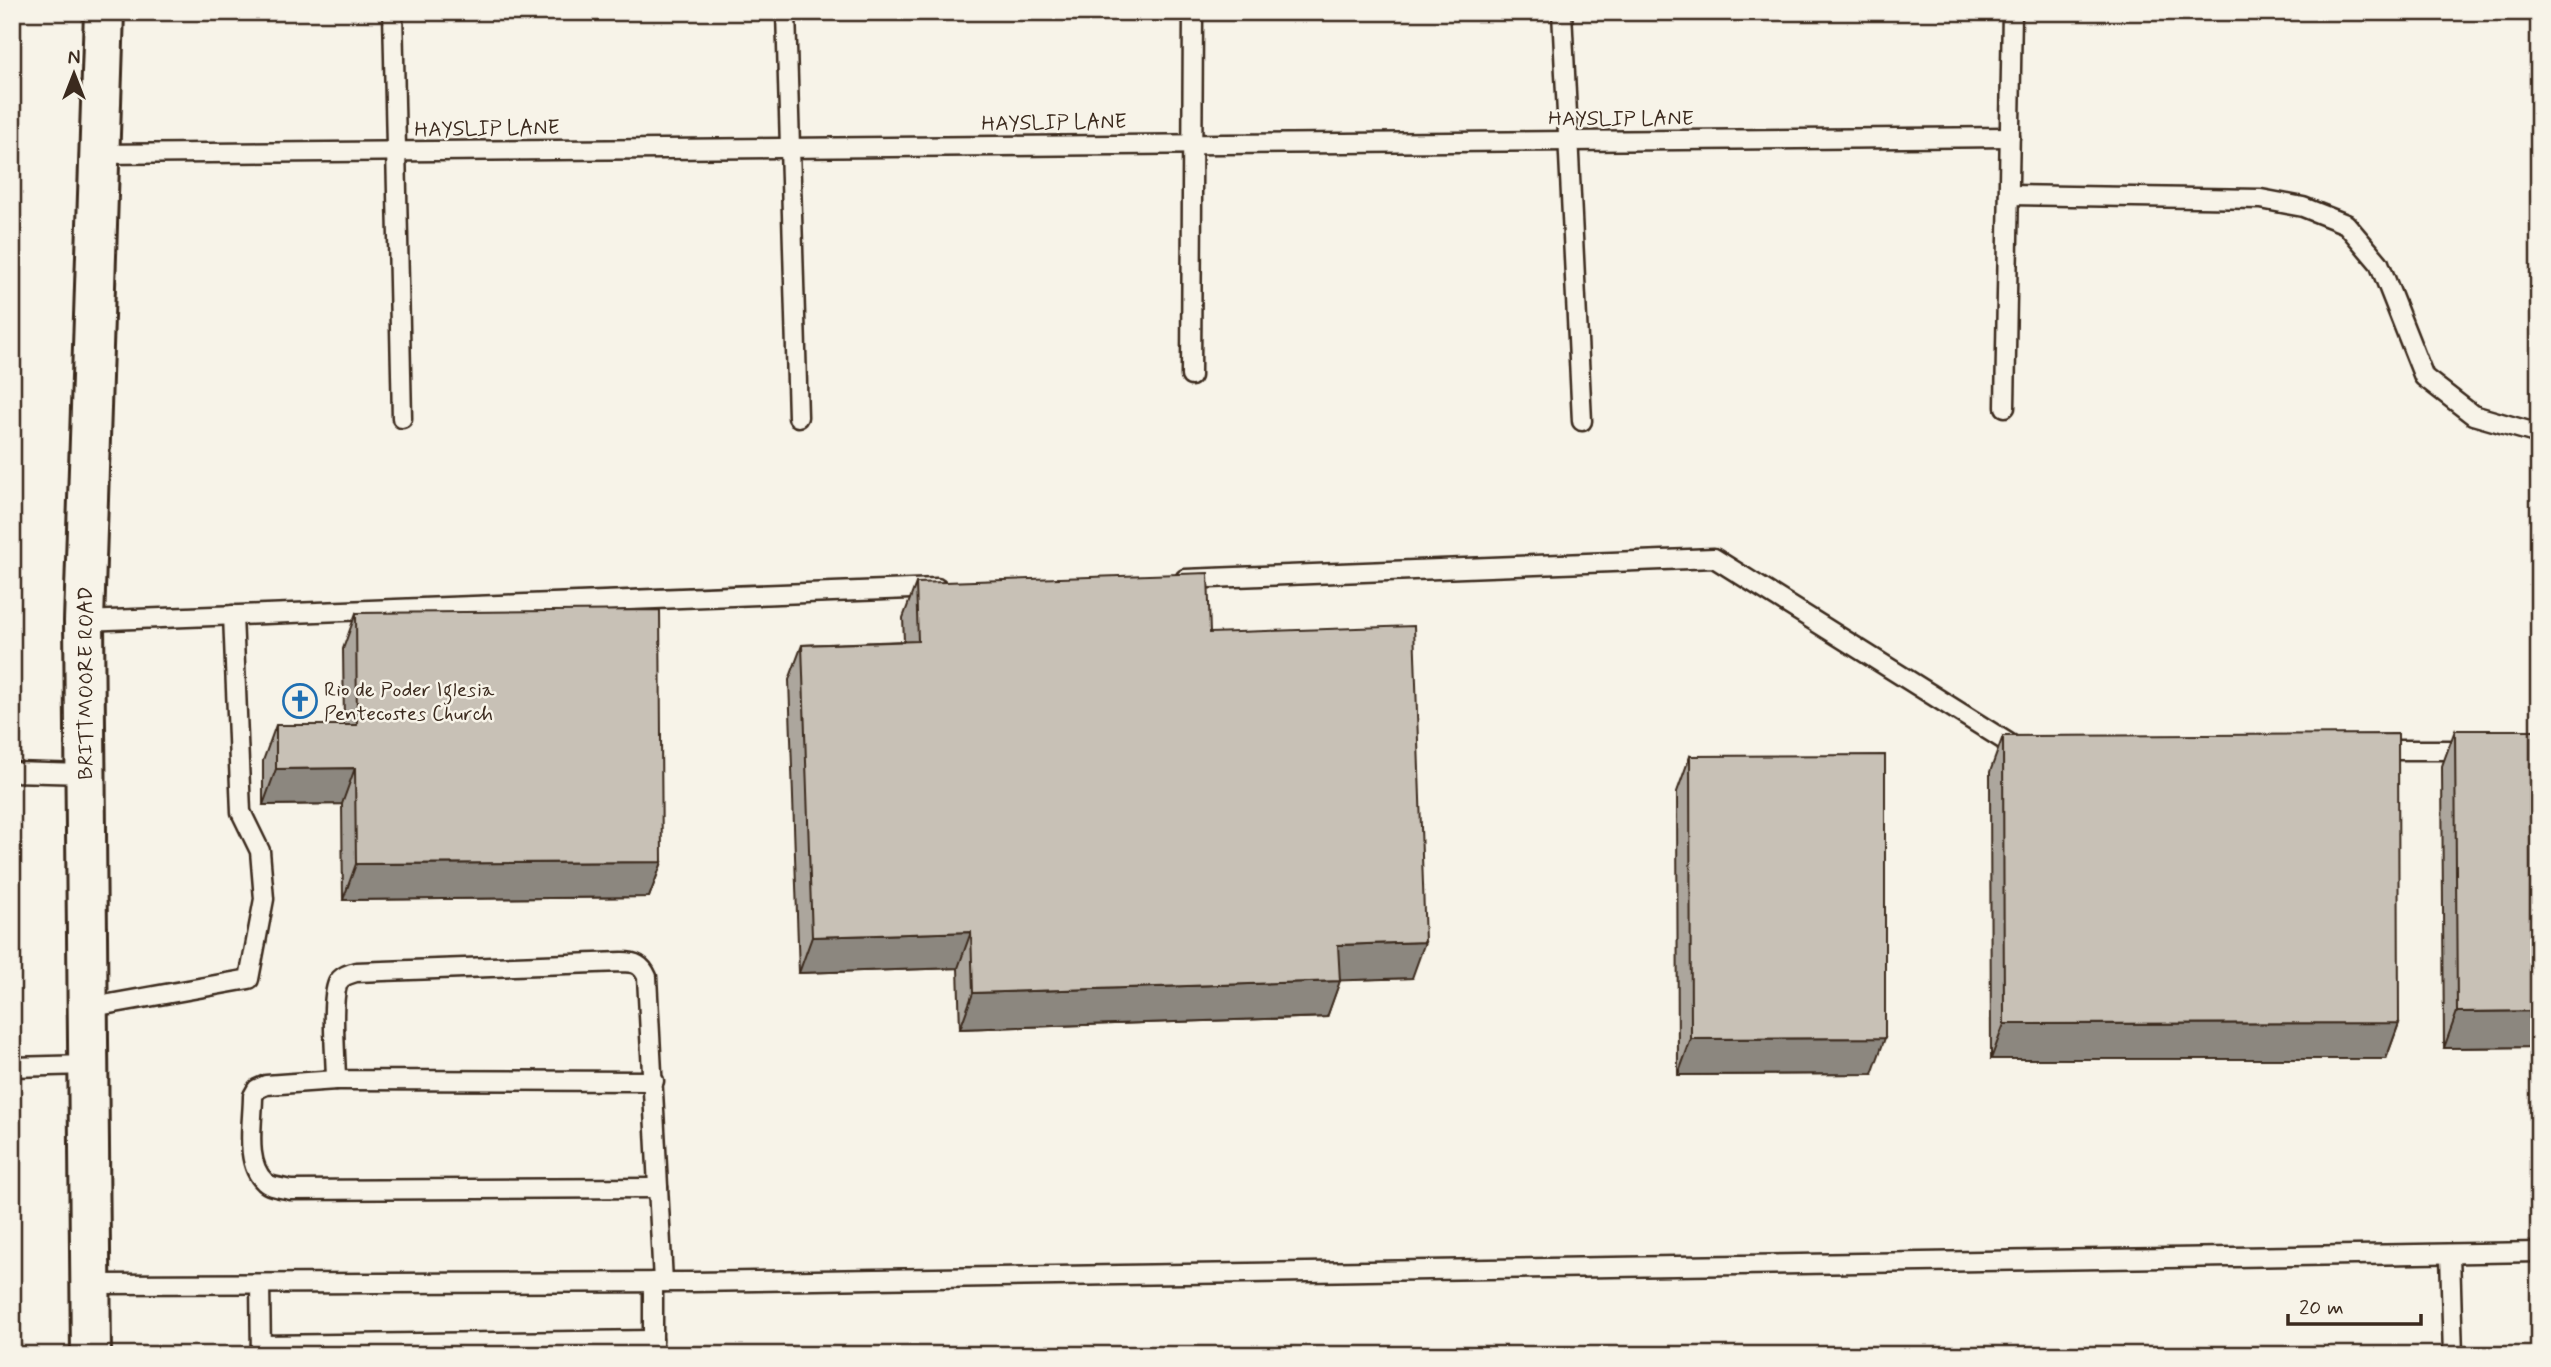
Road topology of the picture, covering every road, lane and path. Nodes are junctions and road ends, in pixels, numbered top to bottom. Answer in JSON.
{"nodes":[{"id":1,"x":104,"y":12,"type":"edge"},
{"id":2,"x":393,"y":12,"type":"edge"},
{"id":3,"x":786,"y":12,"type":"edge"},
{"id":4,"x":1194,"y":12,"type":"edge"},
{"id":5,"x":1562,"y":12,"type":"edge"},
{"id":6,"x":2012,"y":12,"type":"edge"},
{"id":7,"x":2010,"y":137,"type":"junction"},
{"id":8,"x":1568,"y":141,"type":"junction"},
{"id":9,"x":1192,"y":144,"type":"junction"},
{"id":10,"x":790,"y":148,"type":"junction"},
{"id":11,"x":395,"y":151,"type":"junction"},
{"id":12,"x":98,"y":154,"type":"junction"},
{"id":13,"x":2009,"y":195,"type":"junction"},
{"id":14,"x":1191,"y":376,"type":"dead end"},
{"id":15,"x":2005,"y":407,"type":"dead end"},
{"id":16,"x":798,"y":417,"type":"dead end"},
{"id":17,"x":402,"y":418,"type":"dead end"},
{"id":18,"x":1582,"y":421,"type":"dead end"},
{"id":19,"x":2539,"y":434,"type":"edge"},
{"id":20,"x":1174,"y":579,"type":"edge"},
{"id":21,"x":952,"y":587,"type":"edge"},
{"id":22,"x":233,"y":615,"type":"junction"},
{"id":23,"x":84,"y":621,"type":"junction"},
{"id":24,"x":2042,"y":747,"type":"edge"},
{"id":25,"x":2360,"y":750,"type":"edge"},
{"id":26,"x":2484,"y":750,"type":"edge"},
{"id":27,"x":12,"y":772,"type":"edge"},
{"id":28,"x":85,"y":774,"type":"junction"},
{"id":29,"x":88,"y":1008,"type":"junction"},
{"id":30,"x":88,"y":1065,"type":"junction"},
{"id":31,"x":12,"y":1068,"type":"edge"},
{"id":32,"x":337,"y":1080,"type":"junction"},
{"id":33,"x":654,"y":1081,"type":"junction"},
{"id":34,"x":658,"y":1188,"type":"junction"},
{"id":35,"x":2539,"y":1252,"type":"edge"},
{"id":36,"x":2450,"y":1254,"type":"junction"},
{"id":37,"x":658,"y":1282,"type":"junction"},
{"id":38,"x":90,"y":1284,"type":"junction"},
{"id":39,"x":260,"y":1284,"type":"junction"},
{"id":40,"x":653,"y":1347,"type":"edge"},
{"id":41,"x":261,"y":1350,"type":"edge"},
{"id":42,"x":90,"y":1355,"type":"edge"},
{"id":43,"x":2453,"y":1355,"type":"edge"}],
"edges":[{"from":1,"to":12,"type":"main road","name":"BRITTMOORE ROAD"},
{"from":2,"to":11,"type":"lane"},
{"from":3,"to":10,"type":"lane"},
{"from":4,"to":9,"type":"lane"},
{"from":5,"to":8,"type":"lane"},
{"from":6,"to":7,"type":"lane"},
{"from":7,"to":8,"type":"lane","name":"HAYSLIP LANE"},
{"from":7,"to":13,"type":"lane"},
{"from":8,"to":9,"type":"lane","name":"HAYSLIP LANE"},
{"from":8,"to":18,"type":"lane"},
{"from":9,"to":10,"type":"lane","name":"HAYSLIP LANE"},
{"from":9,"to":14,"type":"lane"},
{"from":10,"to":11,"type":"lane","name":"HAYSLIP LANE"},
{"from":10,"to":16,"type":"lane"},
{"from":11,"to":12,"type":"lane","name":"HAYSLIP LANE"},
{"from":11,"to":17,"type":"lane"},
{"from":12,"to":23,"type":"main road","name":"BRITTMOORE ROAD"},
{"from":13,"to":15,"type":"lane"},
{"from":13,"to":19,"type":"lane"},
{"from":20,"to":24,"type":"lane"},
{"from":21,"to":22,"type":"lane"},
{"from":22,"to":23,"type":"lane"},
{"from":22,"to":29,"type":"lane"},
{"from":23,"to":28,"type":"main road","name":"BRITTMOORE ROAD"},
{"from":25,"to":26,"type":"lane"},
{"from":27,"to":28,"type":"lane"},
{"from":28,"to":29,"type":"main road","name":"BRITTMOORE ROAD"},
{"from":29,"to":30,"type":"main road","name":"BRITTMOORE ROAD"},
{"from":30,"to":31,"type":"lane"},
{"from":30,"to":38,"type":"main road","name":"BRITTMOORE ROAD"},
{"from":32,"to":33,"type":"lane"},
{"from":32,"to":33,"type":"lane"},
{"from":32,"to":34,"type":"lane"},
{"from":33,"to":34,"type":"lane"},
{"from":34,"to":37,"type":"lane"},
{"from":35,"to":36,"type":"lane"},
{"from":36,"to":37,"type":"lane"},
{"from":36,"to":43,"type":"lane"},
{"from":37,"to":39,"type":"lane"},
{"from":37,"to":40,"type":"lane"},
{"from":38,"to":39,"type":"lane"},
{"from":38,"to":42,"type":"main road","name":"BRITTMOORE ROAD"},
{"from":39,"to":41,"type":"lane"},
{"from":40,"to":41,"type":"lane"}]}
